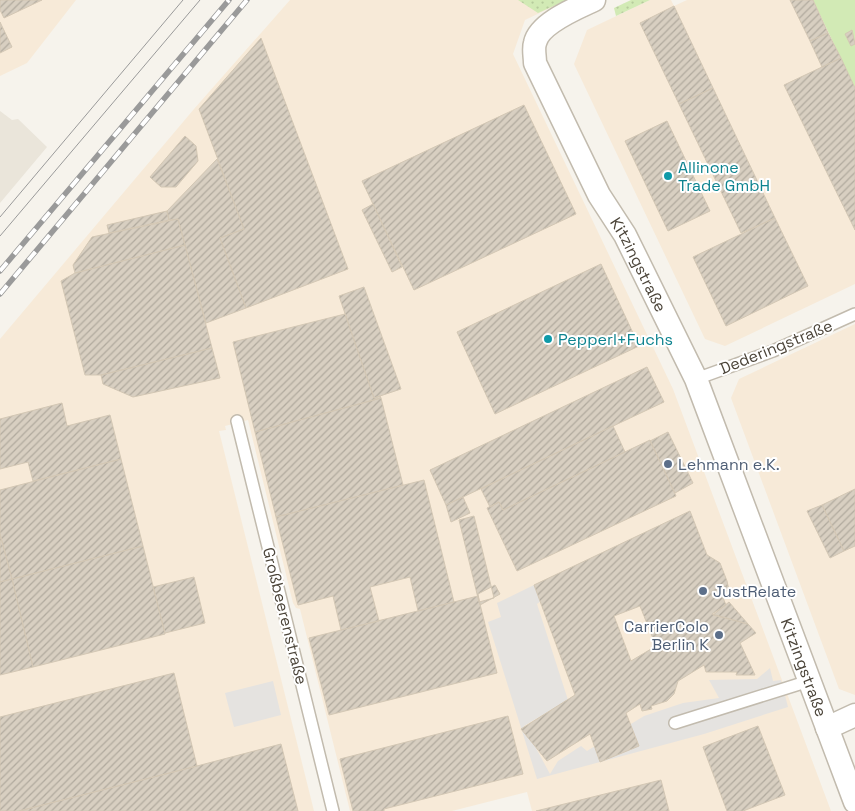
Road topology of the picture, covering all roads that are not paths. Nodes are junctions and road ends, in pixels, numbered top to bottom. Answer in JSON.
{"nodes":[{"id":1,"x":594,"y":0,"type":"edge"},
{"id":2,"x":855,"y":314,"type":"edge"},
{"id":3,"x":696,"y":379,"type":"junction"},
{"id":4,"x":237,"y":421,"type":"dead end"},
{"id":5,"x":809,"y":680,"type":"junction"},
{"id":6,"x":855,"y":715,"type":"edge"},
{"id":7,"x":675,"y":724,"type":"dead end"},
{"id":8,"x":827,"y":728,"type":"junction"},
{"id":9,"x":855,"y":802,"type":"edge"},
{"id":10,"x":333,"y":811,"type":"edge"}],
"edges":[{"from":1,"to":3,"type":"street","name":"Kitzingstraße"},
{"from":2,"to":3,"type":"lane","name":"Dederingstraße"},
{"from":3,"to":5,"type":"street","name":"Kitzingstraße"},
{"from":4,"to":10,"type":"lane","name":"Großbeerenstraße"},
{"from":5,"to":7,"type":"lane"},
{"from":5,"to":8,"type":"street","name":"Kitzingstraße"},
{"from":6,"to":8,"type":"street"},
{"from":8,"to":9,"type":"street","name":"Kitzingstraße"}]}
